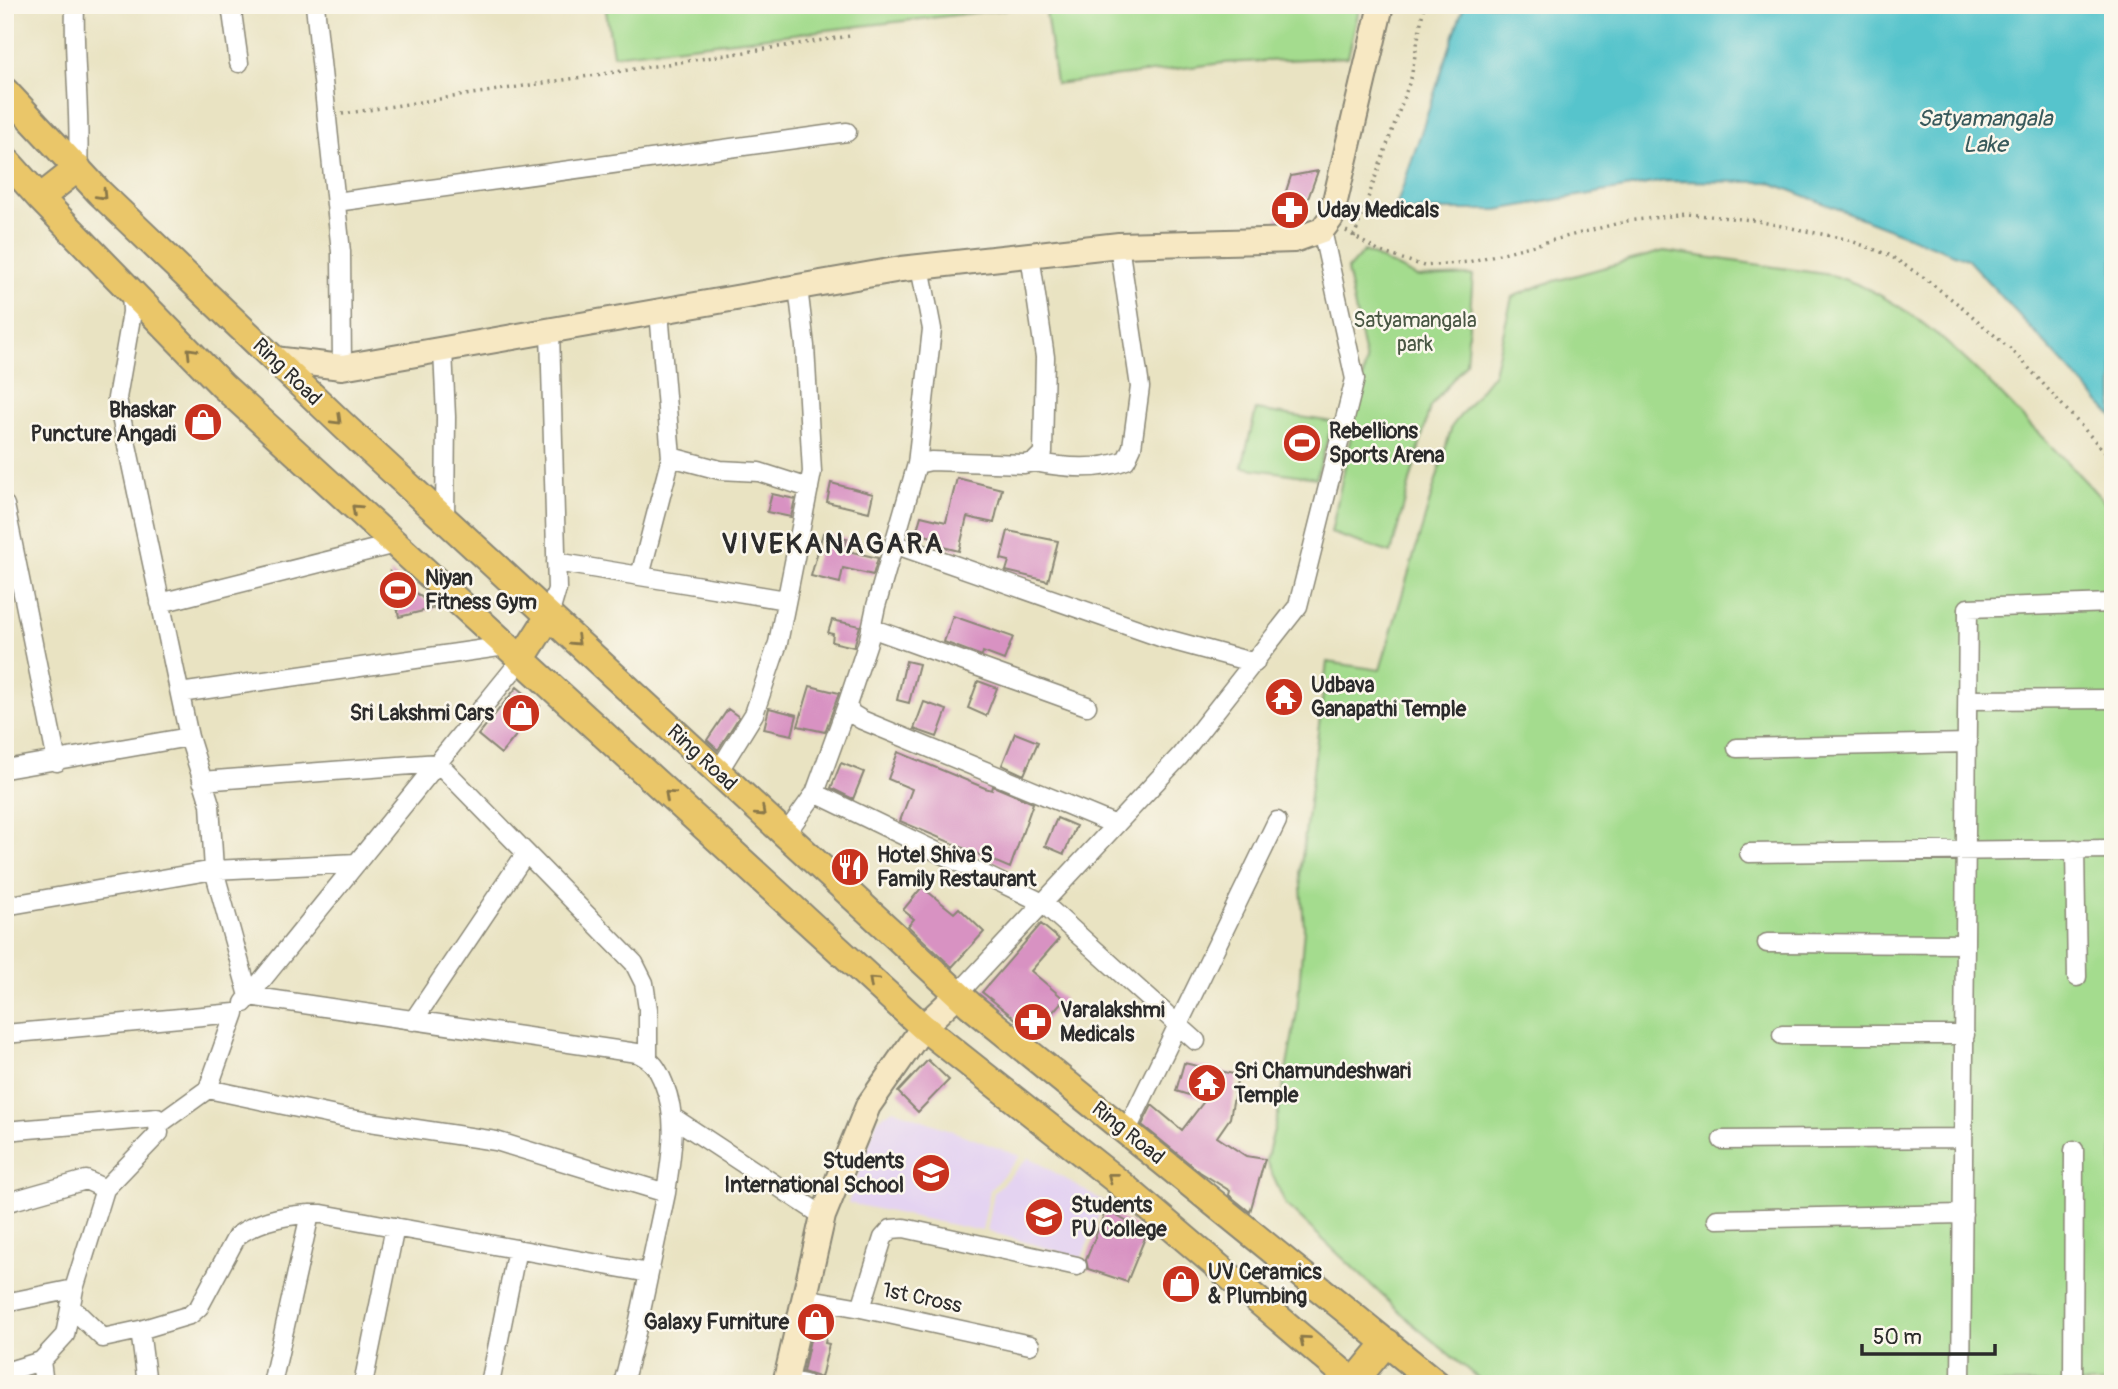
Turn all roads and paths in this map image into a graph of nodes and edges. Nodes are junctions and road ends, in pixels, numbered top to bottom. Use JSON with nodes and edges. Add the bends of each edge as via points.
{"nodes":[{"id":1,"x":75,"y":5,"type":"edge"},
{"id":2,"x":231,"y":5,"type":"edge"},
{"id":3,"x":315,"y":5,"type":"edge"},
{"id":4,"x":1381,"y":5,"type":"edge"},
{"id":5,"x":1424,"y":5,"type":"edge"},
{"id":6,"x":850,"y":36,"type":"dead end"},
{"id":7,"x":239,"y":63,"type":"dead end"},
{"id":8,"x":5,"y":91,"type":"edge"},
{"id":9,"x":326,"y":116,"type":"junction"},
{"id":10,"x":847,"y":132,"type":"dead end"},
{"id":11,"x":78,"y":168,"type":"junction"},
{"id":12,"x":10,"y":170,"type":"edge"},
{"id":13,"x":40,"y":198,"type":"junction"},
{"id":14,"x":335,"y":202,"type":"junction"},
{"id":15,"x":1327,"y":224,"type":"junction"},
{"id":16,"x":1353,"y":237,"type":"junction"},
{"id":17,"x":1119,"y":245,"type":"junction"},
{"id":18,"x":1030,"y":255,"type":"junction"},
{"id":19,"x":920,"y":267,"type":"junction"},
{"id":20,"x":798,"y":287,"type":"junction"},
{"id":21,"x":131,"y":290,"type":"junction"},
{"id":22,"x":659,"y":311,"type":"junction"},
{"id":23,"x":550,"y":331,"type":"junction"},
{"id":24,"x":443,"y":349,"type":"junction"},
{"id":25,"x":274,"y":359,"type":"junction"},
{"id":26,"x":342,"y":367,"type":"junction"},
{"id":27,"x":671,"y":457,"type":"junction"},
{"id":28,"x":2113,"y":461,"type":"edge"},
{"id":29,"x":1034,"y":462,"type":"junction"},
{"id":30,"x":917,"y":464,"type":"junction"},
{"id":31,"x":809,"y":488,"type":"junction"},
{"id":32,"x":5,"y":505,"type":"edge"},
{"id":33,"x":445,"y":519,"type":"junction"},
{"id":34,"x":395,"y":544,"type":"junction"},
{"id":35,"x":894,"y":544,"type":"junction"},
{"id":36,"x":556,"y":562,"type":"junction"},
{"id":37,"x":640,"y":576,"type":"junction"},
{"id":38,"x":786,"y":600,"type":"junction"},
{"id":39,"x":160,"y":603,"type":"junction"},
{"id":40,"x":2113,"y":603,"type":"edge"},
{"id":41,"x":549,"y":616,"type":"junction"},
{"id":42,"x":871,"y":628,"type":"junction"},
{"id":43,"x":513,"y":653,"type":"junction"},
{"id":44,"x":1255,"y":663,"type":"junction"},
{"id":45,"x":180,"y":693,"type":"junction"},
{"id":46,"x":2113,"y":699,"type":"edge"},
{"id":47,"x":1968,"y":700,"type":"junction"},
{"id":48,"x":847,"y":705,"type":"junction"},
{"id":49,"x":1087,"y":706,"type":"dead end"},
{"id":50,"x":189,"y":737,"type":"junction"},
{"id":51,"x":1968,"y":743,"type":"junction"},
{"id":52,"x":1737,"y":748,"type":"dead end"},
{"id":53,"x":57,"y":762,"type":"junction"},
{"id":54,"x":438,"y":762,"type":"junction"},
{"id":55,"x":5,"y":769,"type":"edge"},
{"id":56,"x":718,"y":772,"type":"junction"},
{"id":57,"x":202,"y":781,"type":"junction"},
{"id":58,"x":815,"y":793,"type":"junction"},
{"id":59,"x":1277,"y":821,"type":"dead end"},
{"id":60,"x":1116,"y":825,"type":"junction"},
{"id":61,"x":785,"y":835,"type":"junction"},
{"id":62,"x":1966,"y":849,"type":"junction"},
{"id":63,"x":2075,"y":849,"type":"junction"},
{"id":64,"x":2113,"y":849,"type":"edge"},
{"id":65,"x":526,"y":853,"type":"junction"},
{"id":66,"x":1749,"y":853,"type":"dead end"},
{"id":67,"x":357,"y":863,"type":"junction"},
{"id":68,"x":214,"y":870,"type":"junction"},
{"id":69,"x":1043,"y":903,"type":"junction"},
{"id":70,"x":5,"y":906,"type":"edge"},
{"id":71,"x":1767,"y":943,"type":"dead end"},
{"id":72,"x":1965,"y":944,"type":"junction"},
{"id":73,"x":2077,"y":977,"type":"dead end"},
{"id":74,"x":958,"y":994,"type":"junction"},
{"id":75,"x":249,"y":996,"type":"junction"},
{"id":76,"x":235,"y":1013,"type":"junction"},
{"id":77,"x":413,"y":1021,"type":"junction"},
{"id":78,"x":1178,"y":1024,"type":"junction"},
{"id":79,"x":923,"y":1027,"type":"junction"},
{"id":80,"x":5,"y":1034,"type":"edge"},
{"id":81,"x":1782,"y":1035,"type":"dead end"},
{"id":82,"x":1965,"y":1035,"type":"junction"},
{"id":83,"x":1196,"y":1041,"type":"dead end"},
{"id":84,"x":648,"y":1058,"type":"junction"},
{"id":85,"x":208,"y":1089,"type":"junction"},
{"id":86,"x":674,"y":1118,"type":"junction"},
{"id":87,"x":158,"y":1125,"type":"junction"},
{"id":88,"x":5,"y":1131,"type":"edge"},
{"id":89,"x":1126,"y":1132,"type":"junction"},
{"id":90,"x":1964,"y":1138,"type":"junction"},
{"id":91,"x":1722,"y":1140,"type":"dead end"},
{"id":92,"x":2074,"y":1150,"type":"dead end"},
{"id":93,"x":104,"y":1189,"type":"junction"},
{"id":94,"x":666,"y":1193,"type":"junction"},
{"id":95,"x":5,"y":1203,"type":"edge"},
{"id":96,"x":310,"y":1213,"type":"junction"},
{"id":97,"x":1963,"y":1214,"type":"junction"},
{"id":98,"x":822,"y":1216,"type":"junction"},
{"id":99,"x":1717,"y":1219,"type":"dead end"},
{"id":100,"x":395,"y":1227,"type":"junction"},
{"id":101,"x":517,"y":1249,"type":"junction"},
{"id":102,"x":1077,"y":1266,"type":"dead end"},
{"id":103,"x":649,"y":1273,"type":"junction"},
{"id":104,"x":72,"y":1297,"type":"junction"},
{"id":105,"x":804,"y":1298,"type":"junction"},
{"id":106,"x":5,"y":1303,"type":"edge"},
{"id":107,"x":861,"y":1308,"type":"junction"},
{"id":108,"x":140,"y":1330,"type":"junction"},
{"id":109,"x":1387,"y":1342,"type":"junction"},
{"id":110,"x":1030,"y":1345,"type":"dead end"},
{"id":111,"x":41,"y":1361,"type":"junction"},
{"id":112,"x":5,"y":1372,"type":"edge"},
{"id":113,"x":792,"y":1382,"type":"edge"},
{"id":114,"x":1355,"y":1383,"type":"edge"},
{"id":115,"x":44,"y":1384,"type":"edge"},
{"id":116,"x":148,"y":1384,"type":"edge"},
{"id":117,"x":272,"y":1384,"type":"edge"},
{"id":118,"x":363,"y":1384,"type":"edge"},
{"id":119,"x":490,"y":1384,"type":"edge"},
{"id":120,"x":623,"y":1384,"type":"edge"},
{"id":121,"x":1437,"y":1384,"type":"edge"},
{"id":122,"x":1961,"y":1384,"type":"edge"},
{"id":123,"x":2073,"y":1384,"type":"edge"}],
"edges":[{"from":1,"to":11,"type":"street"},
{"from":2,"to":7,"type":"street"},
{"from":3,"to":9,"type":"street"},
{"from":4,"to":15,"type":"street"},
{"from":5,"to":16,"type":"path","via":[[1411,78]]},
{"from":6,"to":9,"type":"path"},
{"from":8,"to":11,"type":"main road","name":"Ring Road"},
{"from":9,"to":14,"type":"street"},
{"from":10,"to":14,"type":"street"},
{"from":11,"to":13,"type":"main road"},
{"from":11,"to":25,"type":"main road","name":"Ring Road","one_way":true},
{"from":12,"to":13,"type":"main road","name":"Ring Road"},
{"from":13,"to":21,"type":"main road","name":"Ring Road"},
{"from":14,"to":26,"type":"street","via":[[341,251]]},
{"from":15,"to":16,"type":"path"},
{"from":15,"to":17,"type":"street","via":[[1294,240]]},
{"from":15,"to":44,"type":"street","via":[[1355,379],[1298,606]]},
{"from":16,"to":28,"type":"path","via":[[1378,251],[1424,266],[1468,262],[1627,220],[1687,214],[1752,220],[1846,239],[1889,256],[1962,307],[2017,355]]},
{"from":17,"to":18,"type":"street"},
{"from":17,"to":29,"type":"street","via":[[1140,387],[1132,447],[1126,460],[1116,464],[1078,467]]},
{"from":18,"to":19,"type":"street"},
{"from":18,"to":29,"type":"street","via":[[1045,357],[1043,453]]},
{"from":19,"to":20,"type":"street"},
{"from":19,"to":30,"type":"street","via":[[932,329]]},
{"from":20,"to":22,"type":"street"},
{"from":20,"to":31,"type":"street","via":[[812,472]]},
{"from":34,"to":21,"type":"main road","name":"Ring Road","one_way":true,"via":[[222,385]]},
{"from":21,"to":39,"type":"street","via":[[132,312],[117,398]]},
{"from":22,"to":23,"type":"street"},
{"from":22,"to":27,"type":"street"},
{"from":23,"to":24,"type":"street"},
{"from":23,"to":36,"type":"street"},
{"from":24,"to":26,"type":"street"},
{"from":24,"to":33,"type":"street"},
{"from":25,"to":26,"type":"street"},
{"from":25,"to":33,"type":"main road","name":"Ring Road","one_way":true},
{"from":27,"to":31,"type":"street","via":[[720,470],[759,472]]},
{"from":27,"to":37,"type":"street"},
{"from":29,"to":30,"type":"street"},
{"from":30,"to":35,"type":"street"},
{"from":31,"to":38,"type":"street"},
{"from":32,"to":53,"type":"street"},
{"from":33,"to":41,"type":"main road","name":"Ring Road"},
{"from":34,"to":39,"type":"street"},
{"from":34,"to":43,"type":"main road","name":"Ring Road"},
{"from":35,"to":42,"type":"street"},
{"from":35,"to":44,"type":"street","via":[[1163,638]]},
{"from":36,"to":37,"type":"street"},
{"from":36,"to":41,"type":"street","via":[[557,589]]},
{"from":37,"to":38,"type":"street"},
{"from":38,"to":56,"type":"street","via":[[778,643],[754,715]]},
{"from":39,"to":45,"type":"street"},
{"from":40,"to":47,"type":"street","via":[[1968,608]]},
{"from":41,"to":43,"type":"main road"},
{"from":41,"to":56,"type":"main road","name":"Ring Road","one_way":true},
{"from":42,"to":48,"type":"street"},
{"from":42,"to":49,"type":"street"},
{"from":43,"to":45,"type":"street"},
{"from":43,"to":54,"type":"street"},
{"from":79,"to":43,"type":"main road","name":"Ring Road","one_way":true},
{"from":44,"to":60,"type":"street","via":[[1180,757]]},
{"from":45,"to":50,"type":"street"},
{"from":46,"to":47,"type":"street"},
{"from":47,"to":51,"type":"street"},
{"from":48,"to":58,"type":"street"},
{"from":48,"to":60,"type":"street","via":[[862,720]]},
{"from":50,"to":53,"type":"street"},
{"from":50,"to":57,"type":"street"},
{"from":51,"to":52,"type":"street"},
{"from":51,"to":62,"type":"street"},
{"from":53,"to":55,"type":"street"},
{"from":54,"to":57,"type":"street"},
{"from":54,"to":65,"type":"street"},
{"from":54,"to":67,"type":"street"},
{"from":56,"to":61,"type":"main road","name":"Ring Road","one_way":true},
{"from":57,"to":68,"type":"street","via":[[210,804]]},
{"from":58,"to":61,"type":"street"},
{"from":58,"to":69,"type":"street"},
{"from":59,"to":78,"type":"street"},
{"from":60,"to":69,"type":"street"},
{"from":61,"to":74,"type":"main road","name":"Ring Road"},
{"from":62,"to":63,"type":"street"},
{"from":62,"to":66,"type":"street"},
{"from":62,"to":72,"type":"street"},
{"from":63,"to":64,"type":"street"},
{"from":63,"to":73,"type":"street"},
{"from":65,"to":77,"type":"street"},
{"from":65,"to":84,"type":"street","via":[[634,963],[644,983],[648,1009]]},
{"from":67,"to":68,"type":"street"},
{"from":67,"to":75,"type":"street"},
{"from":68,"to":70,"type":"street"},
{"from":68,"to":75,"type":"street"},
{"from":69,"to":74,"type":"street"},
{"from":69,"to":78,"type":"street"},
{"from":71,"to":72,"type":"street"},
{"from":72,"to":82,"type":"street"},
{"from":74,"to":79,"type":"street"},
{"from":74,"to":89,"type":"main road","name":"Ring Road"},
{"from":75,"to":76,"type":"street"},
{"from":75,"to":77,"type":"street"},
{"from":76,"to":80,"type":"street"},
{"from":76,"to":85,"type":"street"},
{"from":77,"to":84,"type":"street"},
{"from":78,"to":83,"type":"street"},
{"from":78,"to":89,"type":"street"},
{"from":79,"to":98,"type":"street","via":[[868,1106]]},
{"from":114,"to":79,"type":"main road","name":"Ring Road","one_way":true,"via":[[1121,1184]]},
{"from":81,"to":82,"type":"street"},
{"from":82,"to":90,"type":"street"},
{"from":84,"to":86,"type":"street","via":[[658,1068]]},
{"from":85,"to":87,"type":"street"},
{"from":85,"to":94,"type":"street","via":[[350,1119],[496,1141]]},
{"from":86,"to":94,"type":"street"},
{"from":86,"to":98,"type":"street"},
{"from":87,"to":88,"type":"street","via":[[157,1118]]},
{"from":87,"to":93,"type":"street","via":[[159,1133]]},
{"from":89,"to":109,"type":"main road","name":"Ring Road"},
{"from":90,"to":91,"type":"street"},
{"from":90,"to":97,"type":"street"},
{"from":92,"to":123,"type":"street"},
{"from":93,"to":95,"type":"street","via":[[86,1180]]},
{"from":93,"to":104,"type":"street"},
{"from":94,"to":103,"type":"street"},
{"from":96,"to":100,"type":"street"},
{"from":96,"to":108,"type":"street","via":[[247,1228],[237,1236],[199,1307],[190,1315]]},
{"from":96,"to":117,"type":"street"},
{"from":97,"to":99,"type":"street"},
{"from":97,"to":122,"type":"street"},
{"from":98,"to":105,"type":"street"},
{"from":100,"to":101,"type":"street"},
{"from":100,"to":118,"type":"street"},
{"from":101,"to":103,"type":"street"},
{"from":101,"to":119,"type":"street"},
{"from":102,"to":107,"type":"street","via":[[904,1228],[891,1229],[883,1238]]},
{"from":103,"to":120,"type":"street"},
{"from":104,"to":106,"type":"street"},
{"from":104,"to":108,"type":"street","via":[[103,1338]]},
{"from":104,"to":111,"type":"street","via":[[65,1335]]},
{"from":105,"to":107,"type":"street","name":"1st Cross"},
{"from":105,"to":113,"type":"street"},
{"from":107,"to":110,"type":"street","name":"1st Cross"},
{"from":108,"to":116,"type":"street"},
{"from":109,"to":114,"type":"main road"},
{"from":109,"to":121,"type":"main road","name":"Ring Road"},
{"from":111,"to":112,"type":"street"},
{"from":111,"to":115,"type":"street"}]}
